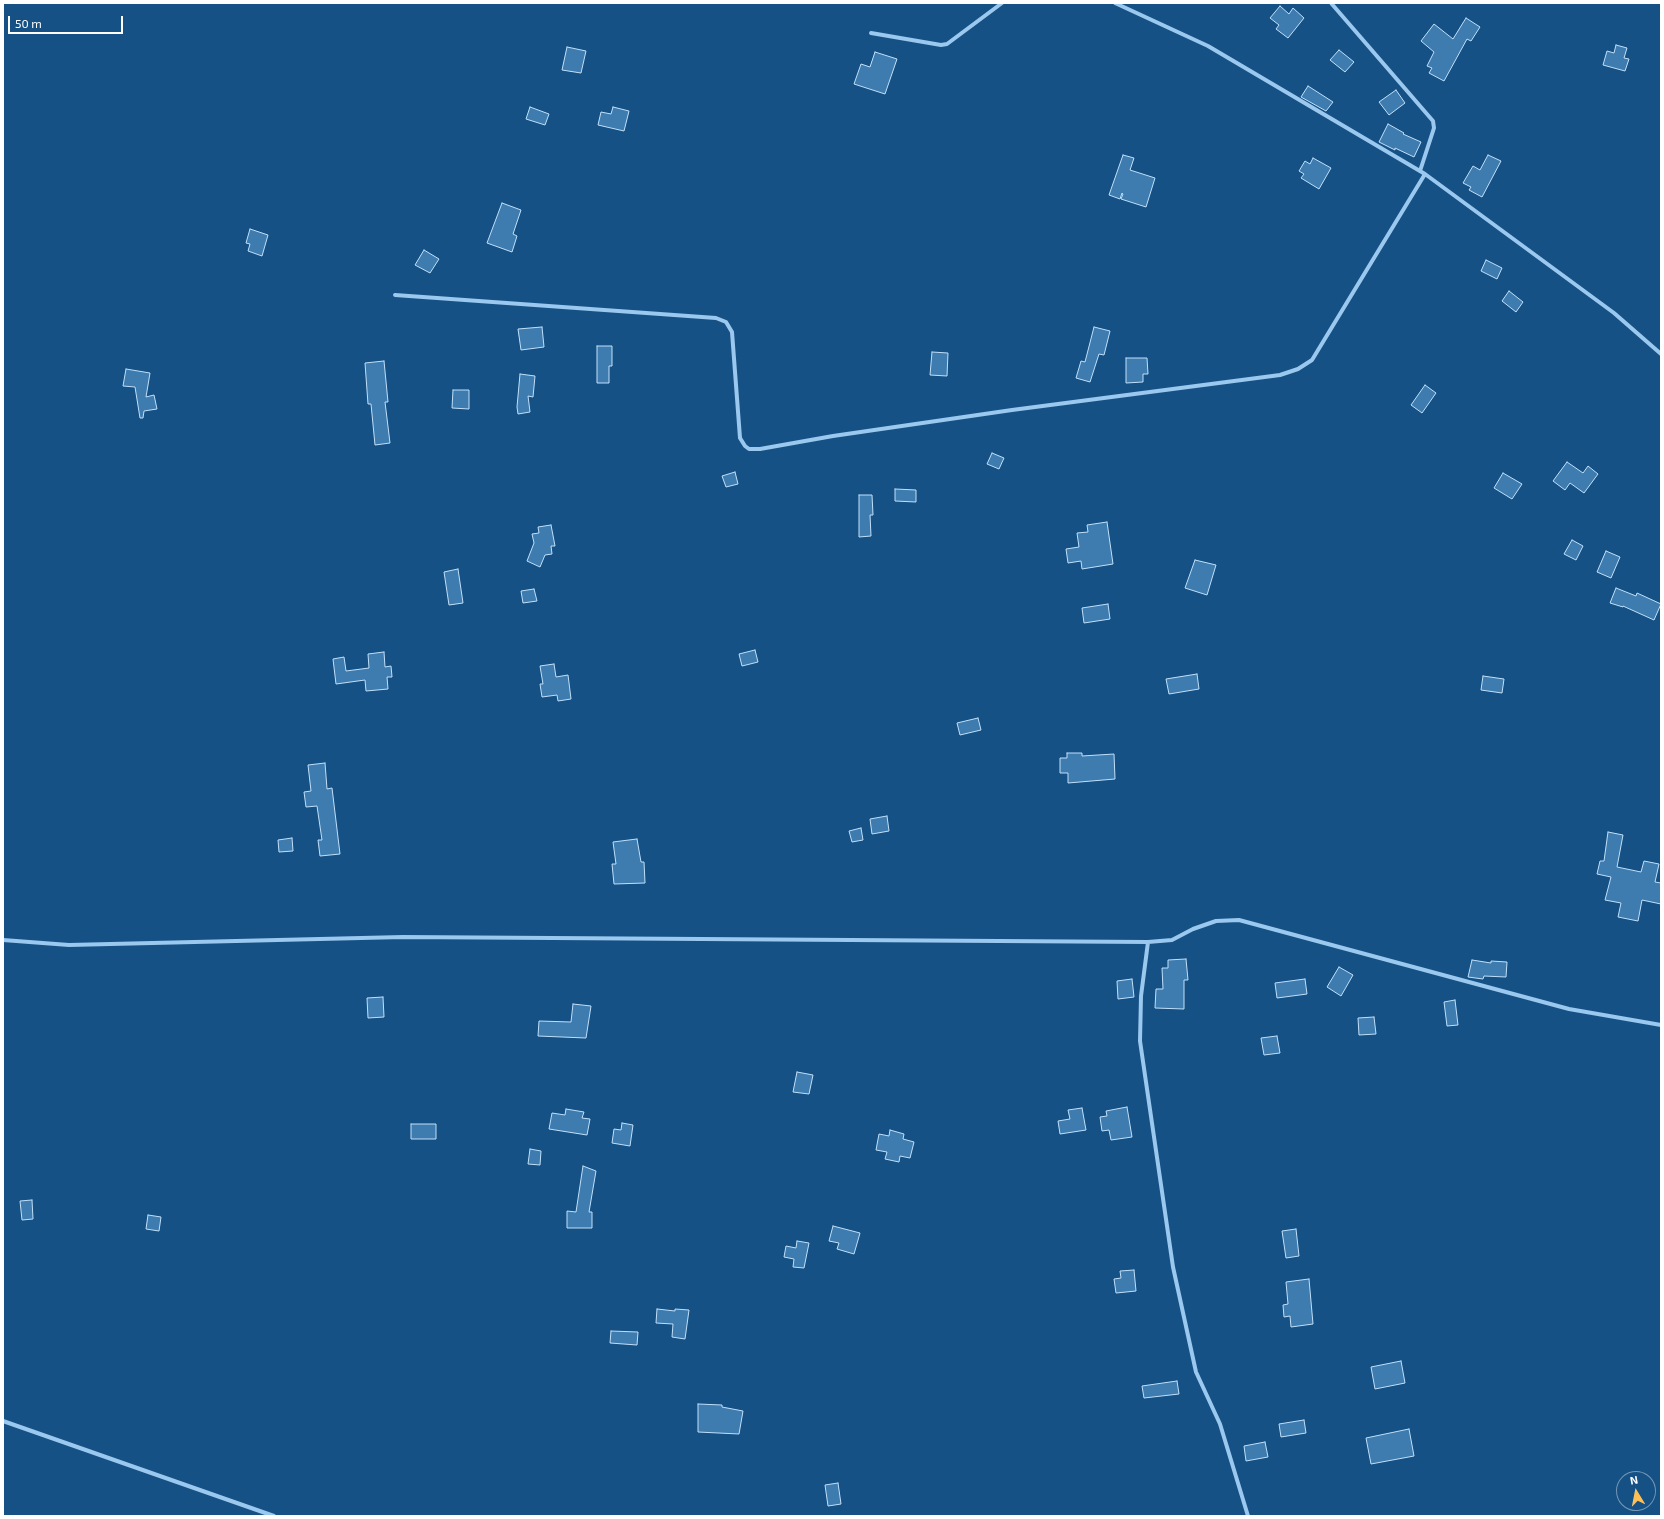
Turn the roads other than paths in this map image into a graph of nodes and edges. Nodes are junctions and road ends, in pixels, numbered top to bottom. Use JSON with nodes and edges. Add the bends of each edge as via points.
{"nodes":[{"id":1,"x":1002,"y":3,"type":"edge"},
{"id":2,"x":1114,"y":3,"type":"edge"},
{"id":3,"x":1331,"y":3,"type":"edge"},
{"id":4,"x":871,"y":33,"type":"dead end"},
{"id":5,"x":1420,"y":171,"type":"junction"},
{"id":6,"x":1425,"y":174,"type":"junction"},
{"id":7,"x":395,"y":295,"type":"dead end"},
{"id":8,"x":1661,"y":354,"type":"edge"},
{"id":9,"x":3,"y":940,"type":"edge"},
{"id":10,"x":1148,"y":942,"type":"junction"},
{"id":11,"x":1661,"y":1025,"type":"edge"},
{"id":12,"x":3,"y":1421,"type":"edge"},
{"id":13,"x":274,"y":1516,"type":"edge"},
{"id":14,"x":1248,"y":1516,"type":"edge"}],
"edges":[{"from":1,"to":4,"type":"street","via":[[948,44],[941,46]]},
{"from":2,"to":5,"type":"street","via":[[1208,46]]},
{"from":3,"to":5,"type":"street","via":[[1433,121],[1434,128]]},
{"from":5,"to":6,"type":"street"},
{"from":6,"to":7,"type":"street","via":[[1312,360],[1298,369],[1280,375],[1004,411],[760,449],[749,448],[740,438],[732,332],[726,322],[716,318]]},
{"from":6,"to":8,"type":"street","via":[[1614,313]]},
{"from":9,"to":10,"type":"street","via":[[69,945],[403,937]]},
{"from":10,"to":11,"type":"street","via":[[1172,940],[1216,921],[1238,920],[1569,1009]]},
{"from":10,"to":14,"type":"street","via":[[1141,996],[1140,1041],[1173,1267],[1196,1372],[1220,1424]]},
{"from":12,"to":13,"type":"street"}]}
